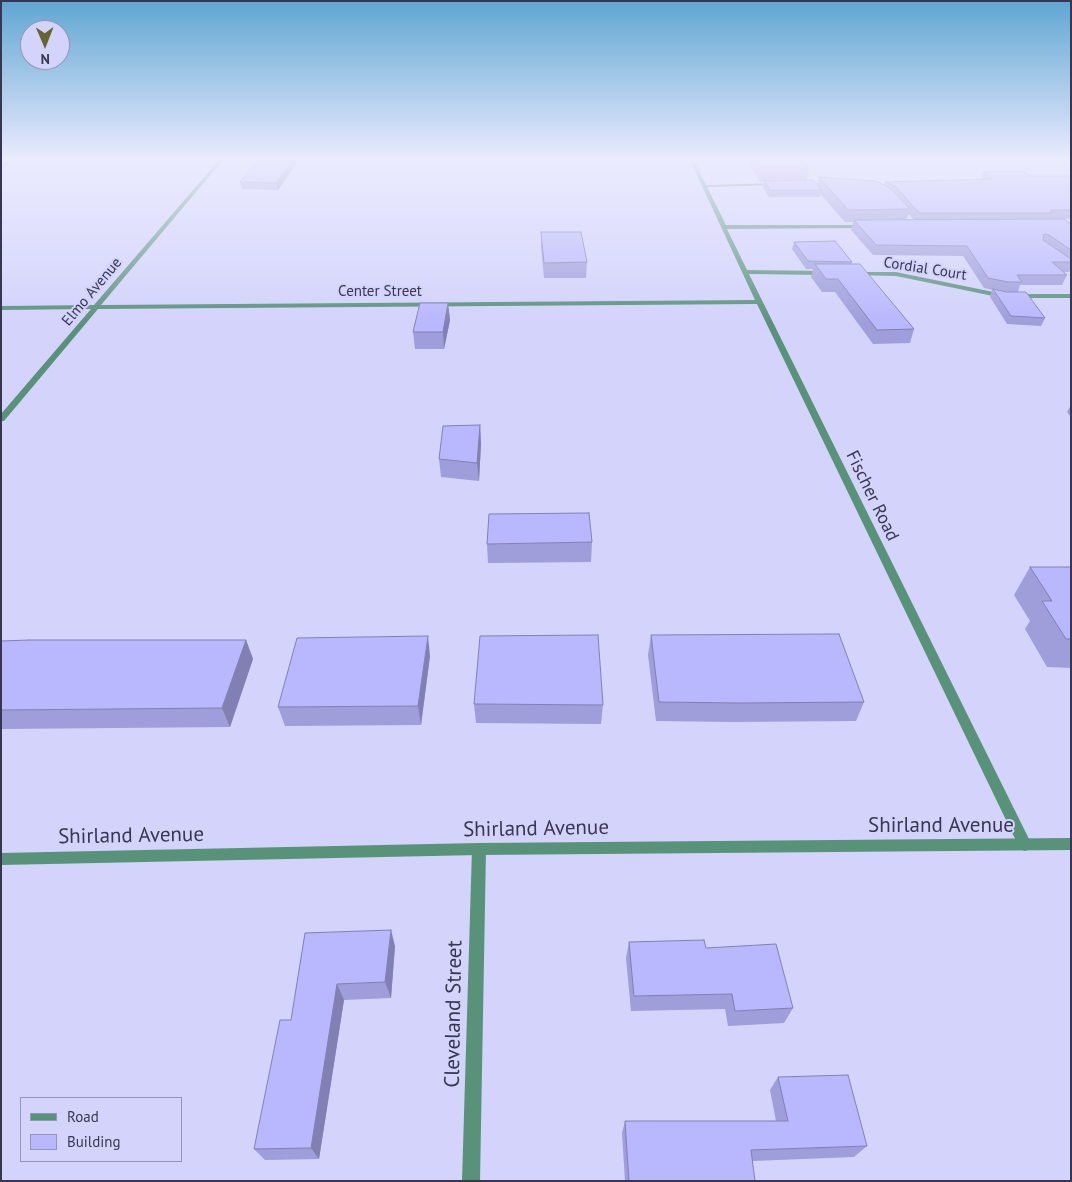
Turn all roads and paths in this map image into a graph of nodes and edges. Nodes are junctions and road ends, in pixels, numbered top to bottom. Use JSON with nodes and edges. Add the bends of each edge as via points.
{"nodes":[{"id":1,"x":174,"y":215,"type":"edge"},
{"id":2,"x":719,"y":215,"type":"edge"},
{"id":3,"x":873,"y":226,"type":"edge"},
{"id":4,"x":724,"y":227,"type":"junction"},
{"id":5,"x":746,"y":272,"type":"junction"},
{"id":6,"x":830,"y":273,"type":"edge"},
{"id":7,"x":849,"y":274,"type":"edge"},
{"id":8,"x":1071,"y":296,"type":"edge"},
{"id":9,"x":759,"y":302,"type":"junction"},
{"id":10,"x":96,"y":307,"type":"junction"},
{"id":11,"x":1,"y":308,"type":"edge"},
{"id":12,"x":1,"y":419,"type":"edge"},
{"id":13,"x":1071,"y":844,"type":"edge"},
{"id":14,"x":1025,"y":845,"type":"junction"},
{"id":15,"x":479,"y":849,"type":"junction"},
{"id":16,"x":1,"y":859,"type":"edge"},
{"id":17,"x":471,"y":1181,"type":"edge"}],
"edges":[{"from":1,"to":10,"type":"street","name":"Elmo Avenue"},
{"from":2,"to":4,"type":"street","name":"Fischer Road"},
{"from":3,"to":4,"type":"street"},
{"from":4,"to":5,"type":"street","name":"Fischer Road"},
{"from":5,"to":6,"type":"street"},
{"from":5,"to":9,"type":"street","name":"Fischer Road"},
{"from":7,"to":8,"type":"street","name":"Cordial Court","via":[[896,274],[1003,296]]},
{"from":9,"to":10,"type":"street","name":"Center Street"},
{"from":9,"to":14,"type":"street","name":"Fischer Road"},
{"from":10,"to":11,"type":"street","name":"Center Street"},
{"from":10,"to":12,"type":"street","name":"Elmo Avenue"},
{"from":13,"to":14,"type":"street","name":"Shirland Avenue"},
{"from":14,"to":15,"type":"street","name":"Shirland Avenue"},
{"from":15,"to":16,"type":"street","name":"Shirland Avenue"},
{"from":15,"to":17,"type":"street","name":"Cleveland Street"}]}
